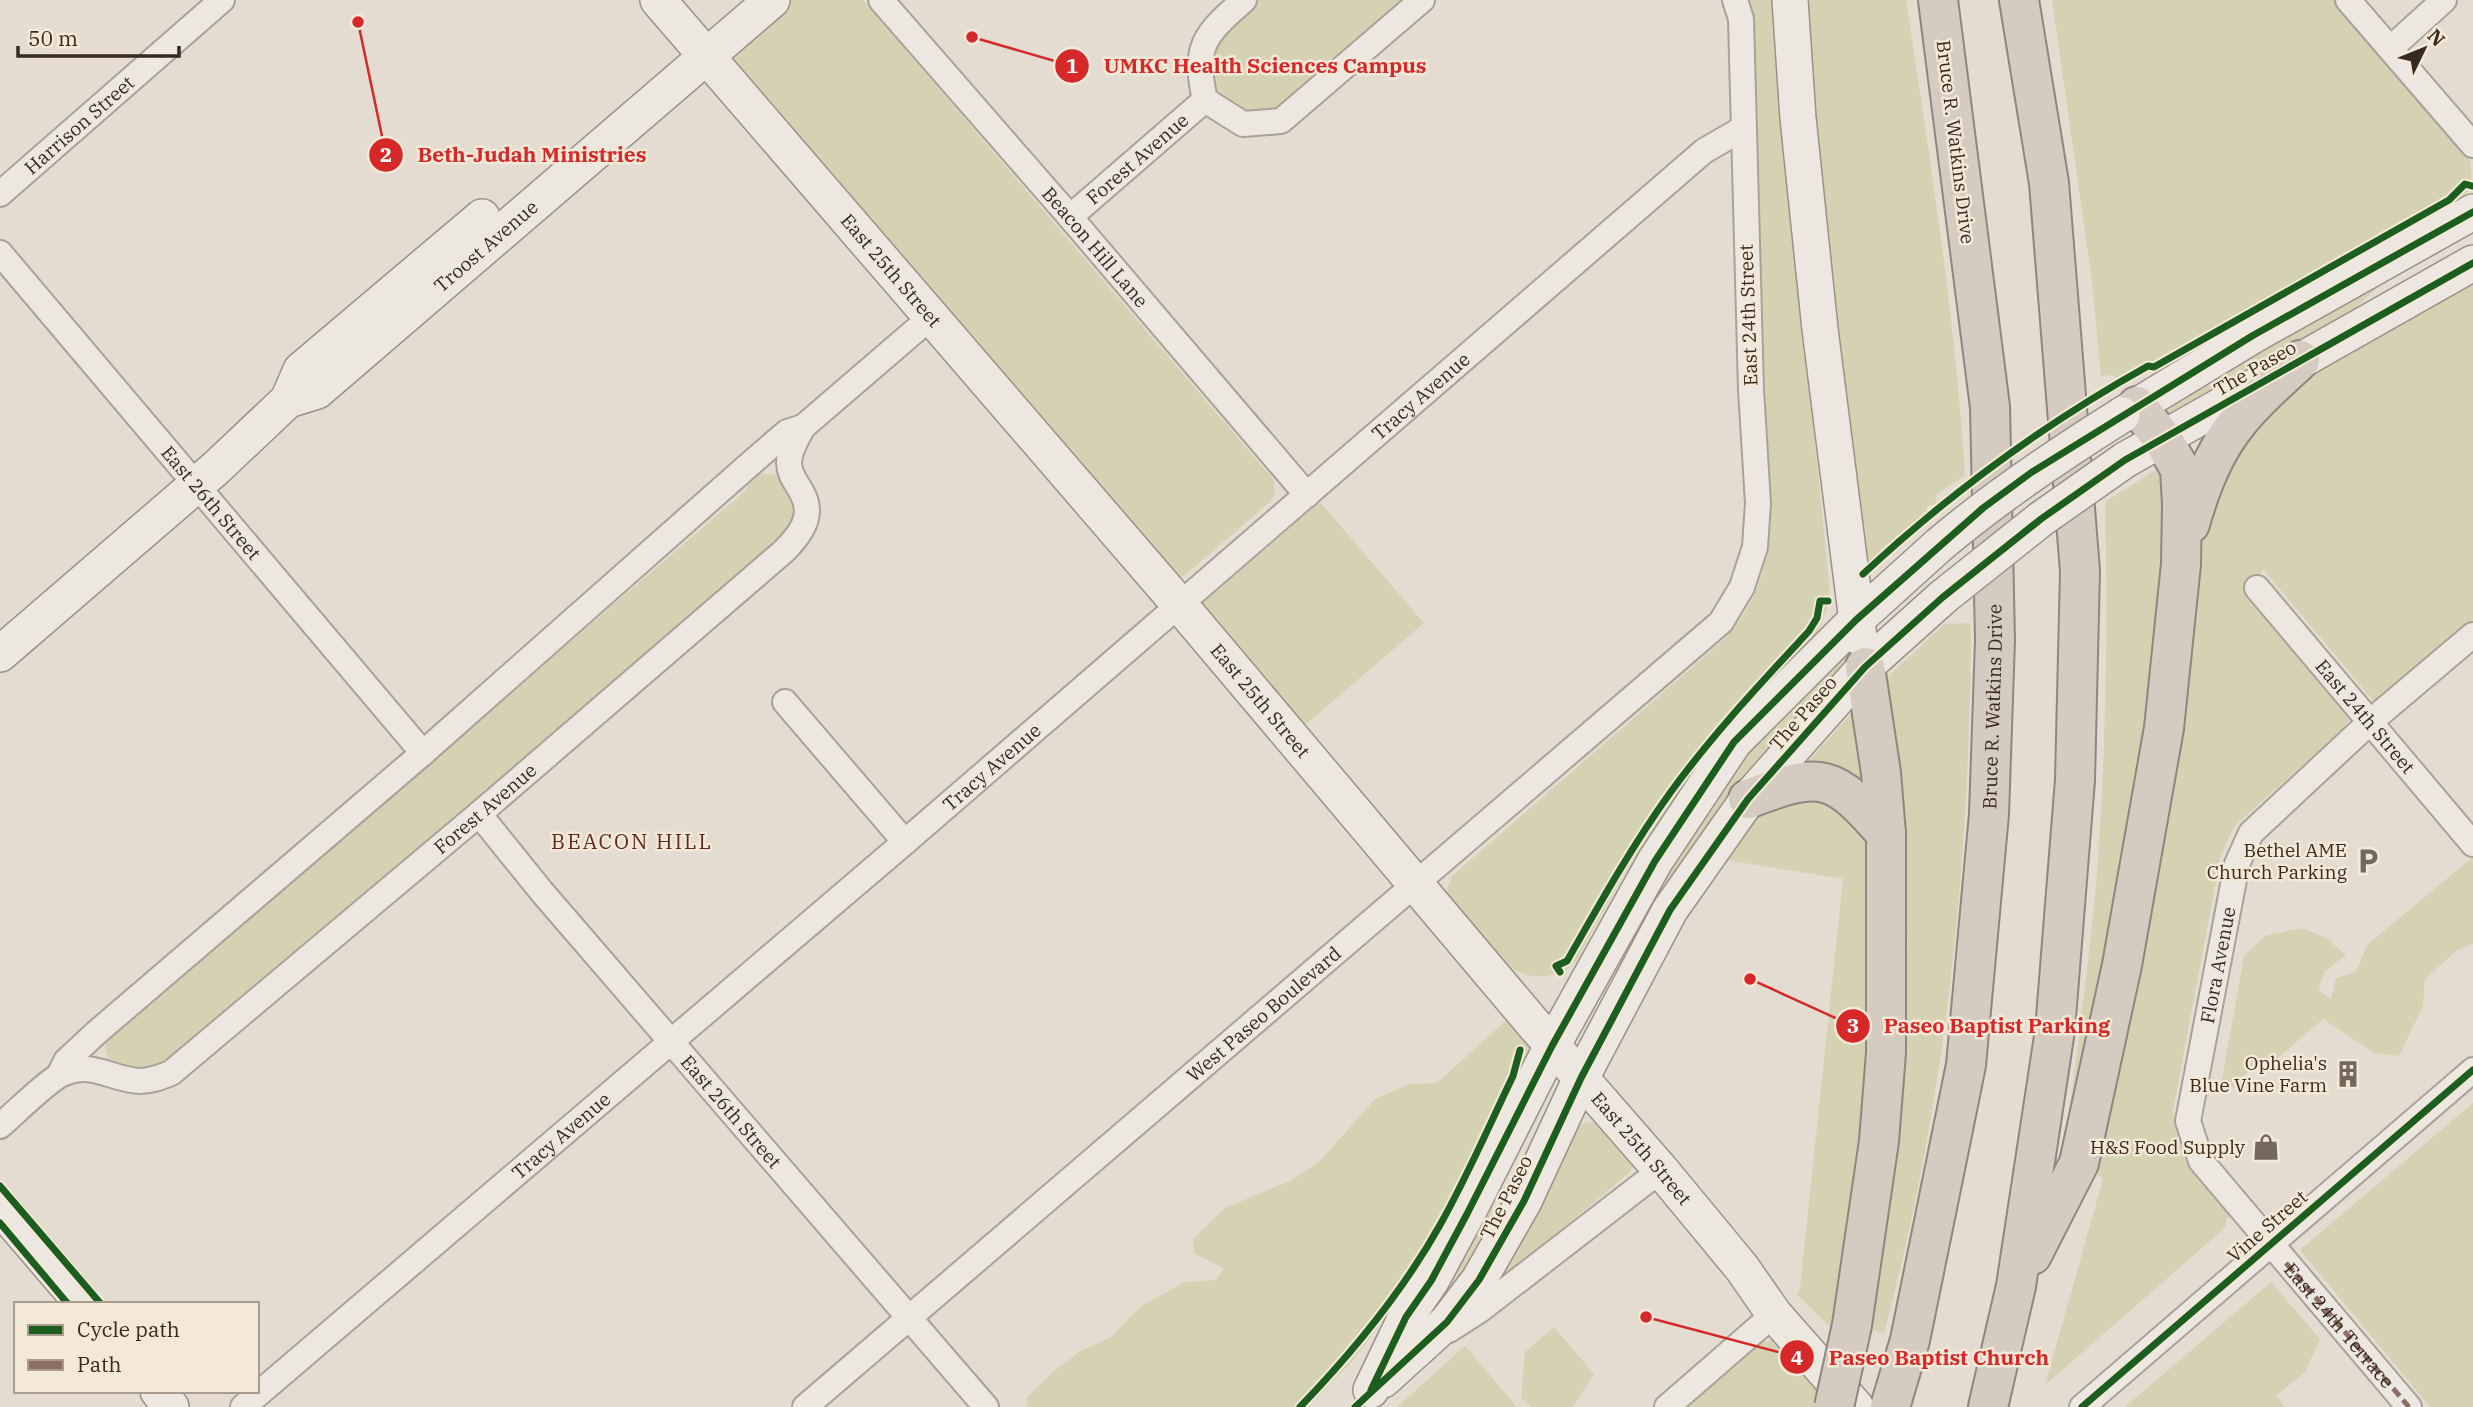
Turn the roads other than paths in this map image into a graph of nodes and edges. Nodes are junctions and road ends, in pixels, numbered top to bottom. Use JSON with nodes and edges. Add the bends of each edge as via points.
{"nodes":[{"id":1,"x":222,"y":0,"type":"edge"},
{"id":2,"x":658,"y":0,"type":"edge"},
{"id":3,"x":737,"y":0,"type":"edge"},
{"id":4,"x":772,"y":0,"type":"edge"},
{"id":5,"x":881,"y":0,"type":"edge"},
{"id":6,"x":1244,"y":0,"type":"edge"},
{"id":7,"x":1422,"y":0,"type":"edge"},
{"id":8,"x":1735,"y":0,"type":"edge"},
{"id":9,"x":1790,"y":0,"type":"edge"},
{"id":10,"x":1938,"y":0,"type":"edge"},
{"id":11,"x":2019,"y":0,"type":"edge"},
{"id":12,"x":2348,"y":0,"type":"edge"},
{"id":13,"x":2444,"y":0,"type":"edge"},
{"id":14,"x":698,"y":48,"type":"junction"},
{"id":15,"x":2390,"y":49,"type":"junction"},
{"id":16,"x":1205,"y":100,"type":"junction"},
{"id":17,"x":1742,"y":129,"type":"junction"},
{"id":18,"x":2473,"y":145,"type":"edge"},
{"id":19,"x":0,"y":194,"type":"edge"},
{"id":20,"x":2473,"y":212,"type":"edge"},
{"id":21,"x":1070,"y":217,"type":"junction"},
{"id":22,"x":0,"y":253,"type":"edge"},
{"id":23,"x":2473,"y":263,"type":"edge"},
{"id":24,"x":932,"y":317,"type":"junction"},
{"id":25,"x":2300,"y":360,"type":"junction"},
{"id":26,"x":2130,"y":411,"type":"junction"},
{"id":27,"x":803,"y":427,"type":"junction"},
{"id":28,"x":2162,"y":438,"type":"junction"},
{"id":29,"x":750,"y":464,"type":"junction"},
{"id":30,"x":794,"y":481,"type":"junction"},
{"id":31,"x":196,"y":484,"type":"junction"},
{"id":32,"x":1307,"y":495,"type":"junction"},
{"id":33,"x":2181,"y":564,"type":"junction"},
{"id":34,"x":2257,"y":588,"type":"dead end"},
{"id":35,"x":1179,"y":604,"type":"junction"},
{"id":36,"x":1856,"y":620,"type":"junction"},
{"id":37,"x":1721,"y":622,"type":"joint"},
{"id":38,"x":2473,"y":635,"type":"edge"},
{"id":39,"x":0,"y":654,"type":"edge"},
{"id":40,"x":1865,"y":667,"type":"junction"},
{"id":41,"x":785,"y":702,"type":"dead end"},
{"id":42,"x":2370,"y":722,"type":"junction"},
{"id":43,"x":423,"y":753,"type":"junction"},
{"id":44,"x":1748,"y":799,"type":"junction"},
{"id":45,"x":479,"y":814,"type":"junction"},
{"id":46,"x":1886,"y":834,"type":"junction"},
{"id":47,"x":905,"y":842,"type":"junction"},
{"id":48,"x":2473,"y":844,"type":"edge"},
{"id":49,"x":1415,"y":884,"type":"junction"},
{"id":50,"x":96,"y":1033,"type":"junction"},
{"id":51,"x":669,"y":1041,"type":"junction"},
{"id":52,"x":1552,"y":1046,"type":"junction"},
{"id":53,"x":2473,"y":1070,"type":"edge"},
{"id":54,"x":107,"y":1072,"type":"junction"},
{"id":55,"x":59,"y":1075,"type":"junction"},
{"id":56,"x":1581,"y":1078,"type":"junction"},
{"id":57,"x":0,"y":1126,"type":"edge"},
{"id":58,"x":1661,"y":1170,"type":"junction"},
{"id":59,"x":0,"y":1208,"type":"edge"},
{"id":60,"x":2278,"y":1254,"type":"junction"},
{"id":61,"x":2016,"y":1286,"type":"junction"},
{"id":62,"x":81,"y":1302,"type":"edge"},
{"id":63,"x":1774,"y":1314,"type":"junction"},
{"id":64,"x":909,"y":1317,"type":"junction"},
{"id":65,"x":1419,"y":1349,"type":"junction"},
{"id":66,"x":1992,"y":1390,"type":"edge"},
{"id":67,"x":160,"y":1393,"type":"edge"},
{"id":68,"x":1363,"y":1399,"type":"edge"},
{"id":69,"x":171,"y":1407,"type":"edge"},
{"id":70,"x":243,"y":1407,"type":"edge"},
{"id":71,"x":805,"y":1407,"type":"edge"},
{"id":72,"x":986,"y":1407,"type":"edge"},
{"id":73,"x":1667,"y":1407,"type":"edge"},
{"id":74,"x":1834,"y":1407,"type":"edge"},
{"id":75,"x":1856,"y":1407,"type":"edge"},
{"id":76,"x":1890,"y":1407,"type":"edge"},
{"id":77,"x":2082,"y":1407,"type":"edge"},
{"id":78,"x":2409,"y":1407,"type":"edge"}],
"edges":[{"from":1,"to":19,"type":"street","name":"Harrison Street"},
{"from":2,"to":14,"type":"main road","name":"East 25th Street"},
{"from":3,"to":14,"type":"main road","name":"Troost Avenue"},
{"from":4,"to":14,"type":"main road","name":"Troost Avenue"},
{"from":5,"to":21,"type":"street","name":"Beacon Hill Lane"},
{"from":6,"to":16,"type":"street","name":"Forest Avenue","via":[[1204,40],[1198,70]]},
{"from":7,"to":16,"type":"street","name":"Forest Avenue","via":[[1281,121],[1243,124]]},
{"from":8,"to":17,"type":"street","name":"East 24th Street","via":[[1741,19]]},
{"from":9,"to":36,"type":"main road","via":[[1819,329]]},
{"from":10,"to":76,"type":"highway","name":"Bruce R. Watkins Drive","via":[[1990,407],[1995,640],[1989,814],[1966,1065],[1910,1340]]},
{"from":11,"to":61,"type":"highway","via":[[2049,183],[2080,572],[2075,780],[2055,1030]]},
{"from":12,"to":15,"type":"street"},
{"from":13,"to":15,"type":"street"},
{"from":14,"to":24,"type":"main road","name":"East 25th Street"},
{"from":14,"to":31,"type":"main road","name":"Troost Avenue","via":[[301,370],[288,400]]},
{"from":15,"to":18,"type":"street"},
{"from":16,"to":21,"type":"street","name":"Forest Avenue"},
{"from":17,"to":32,"type":"street","name":"Tracy Avenue","via":[[1704,151]]},
{"from":17,"to":37,"type":"street","name":"East 24th Street","via":[[1758,503],[1755,547],[1742,587]]},
{"from":20,"to":26,"type":"main road","name":"The Paseo","via":[[2252,336]]},
{"from":21,"to":32,"type":"street","name":"Beacon Hill Lane"},
{"from":22,"to":31,"type":"street","name":"East 26th Street"},
{"from":23,"to":25,"type":"main road","name":"The Paseo"},
{"from":24,"to":27,"type":"street","name":"Forest Avenue"},
{"from":24,"to":35,"type":"main road","name":"East 25th Street"},
{"from":25,"to":28,"type":"main road","name":"The Paseo"},
{"from":25,"to":33,"type":"highway","via":[[2238,422],[2221,446],[2195,504]]},
{"from":26,"to":28,"type":"highway"},
{"from":26,"to":36,"type":"main road","name":"The Paseo","bridge":true,"via":[[1983,508]]},
{"from":27,"to":29,"type":"street","name":"Forest Avenue","via":[[787,432]]},
{"from":27,"to":30,"type":"street","name":"Forest Avenue","via":[[791,450]]},
{"from":28,"to":33,"type":"highway","via":[[2180,469]]},
{"from":28,"to":40,"type":"main road","name":"The Paseo","bridge":true,"via":[[2041,519],[1942,597]]},
{"from":29,"to":30,"type":"street","via":[[777,467]]},
{"from":29,"to":43,"type":"street","name":"Forest Avenue"},
{"from":30,"to":45,"type":"street","name":"Forest Avenue","via":[[807,505],[805,525],[796,539]]},
{"from":31,"to":39,"type":"main road","name":"Troost Avenue"},
{"from":31,"to":43,"type":"street","name":"East 26th Street"},
{"from":32,"to":35,"type":"street","name":"Tracy Avenue"},
{"from":33,"to":61,"type":"highway","via":[[2164,728],[2122,965],[2079,1163]]},
{"from":34,"to":42,"type":"street","name":"East 24th Street"},
{"from":35,"to":47,"type":"street","name":"Tracy Avenue"},
{"from":35,"to":49,"type":"main road","name":"East 25th Street"},
{"from":36,"to":40,"type":"main road"},
{"from":36,"to":52,"type":"main road","name":"The Paseo","via":[[1734,742],[1655,861]]},
{"from":37,"to":49,"type":"street","name":"West Paseo Boulevard"},
{"from":38,"to":42,"type":"street","name":"Flora Avenue"},
{"from":40,"to":44,"type":"main road","name":"The Paseo"},
{"from":40,"to":46,"type":"highway"},
{"from":41,"to":47,"type":"street"},
{"from":42,"to":48,"type":"street","name":"East 24th Street"},
{"from":42,"to":60,"type":"street","name":"Flora Avenue","via":[[2251,833],[2237,864],[2190,1107],[2188,1121],[2201,1161]]},
{"from":43,"to":50,"type":"street","name":"Forest Avenue"},
{"from":44,"to":46,"type":"highway","via":[[1787,784],[1816,780],[1859,803]]},
{"from":44,"to":56,"type":"main road","name":"The Paseo","via":[[1670,910]]},
{"from":45,"to":51,"type":"street","name":"East 26th Street"},
{"from":45,"to":54,"type":"street","name":"Forest Avenue","via":[[171,1073],[140,1081]]},
{"from":46,"to":74,"type":"highway","bridge":true,"via":[[1886,1054],[1879,1141],[1852,1325]]},
{"from":47,"to":51,"type":"street","name":"Tracy Avenue"},
{"from":49,"to":52,"type":"main road","name":"East 25th Street"},
{"from":49,"to":64,"type":"street","name":"West Paseo Boulevard"},
{"from":50,"to":54,"type":"street","via":[[93,1046]]},
{"from":50,"to":55,"type":"street","name":"Forest Avenue","via":[[66,1060]]},
{"from":51,"to":64,"type":"street","name":"East 26th Street"},
{"from":51,"to":70,"type":"street","name":"Tracy Avenue"},
{"from":52,"to":56,"type":"main road","name":"East 25th Street"},
{"from":52,"to":68,"type":"main road","name":"The Paseo","via":[[1467,1214]]},
{"from":53,"to":60,"type":"street","name":"Vine Street"},
{"from":54,"to":55,"type":"street","name":"Forest Avenue","via":[[89,1069]]},
{"from":55,"to":57,"type":"street","name":"Forest Avenue"},
{"from":56,"to":58,"type":"main road","name":"East 25th Street"},
{"from":56,"to":65,"type":"main road","name":"The Paseo","via":[[1524,1201],[1479,1280]]},
{"from":58,"to":63,"type":"main road","name":"East 25th Street"},
{"from":58,"to":65,"type":"street","via":[[1480,1310]]},
{"from":59,"to":62,"type":"main road"},
{"from":60,"to":77,"type":"street","name":"Vine Street"},
{"from":60,"to":78,"type":"street","name":"East 24th Terrace"},
{"from":61,"to":66,"type":"highway"},
{"from":63,"to":73,"type":"street"},
{"from":63,"to":75,"type":"main road","name":"East 25th Street"},
{"from":64,"to":71,"type":"street","name":"West Paseo Boulevard"},
{"from":64,"to":72,"type":"street","name":"East 26th Street"},
{"from":65,"to":68,"type":"main road","name":"The Paseo"},
{"from":67,"to":69,"type":"main road"}]}
